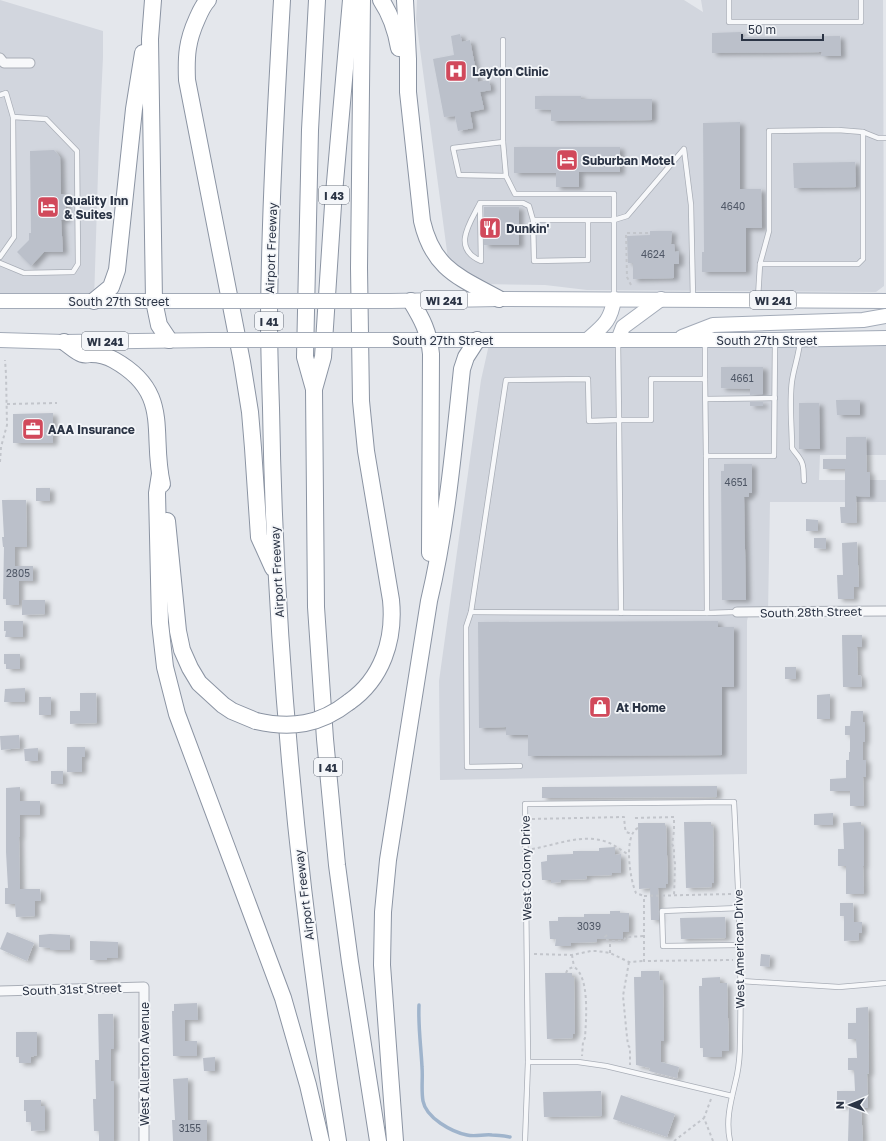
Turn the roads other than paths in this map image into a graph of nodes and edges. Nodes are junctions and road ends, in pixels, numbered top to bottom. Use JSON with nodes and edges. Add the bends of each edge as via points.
{"nodes":[{"id":1,"x":152,"y":0,"type":"edge"},
{"id":2,"x":208,"y":0,"type":"edge"},
{"id":3,"x":282,"y":0,"type":"edge"},
{"id":4,"x":317,"y":0,"type":"edge"},
{"id":5,"x":351,"y":0,"type":"edge"},
{"id":6,"x":362,"y":0,"type":"edge"},
{"id":7,"x":381,"y":0,"type":"edge"},
{"id":8,"x":405,"y":0,"type":"edge"},
{"id":9,"x":729,"y":0,"type":"edge"},
{"id":10,"x":861,"y":0,"type":"edge"},
{"id":11,"x":503,"y":40,"type":"dead end"},
{"id":12,"x":0,"y":58,"type":"edge"},
{"id":13,"x":30,"y":63,"type":"dead end"},
{"id":14,"x":408,"y":92,"type":"junction"},
{"id":15,"x":0,"y":95,"type":"edge"},
{"id":16,"x":13,"y":117,"type":"junction"},
{"id":17,"x":863,"y":132,"type":"junction"},
{"id":18,"x":886,"y":138,"type":"edge"},
{"id":19,"x":503,"y":142,"type":"junction"},
{"id":20,"x":506,"y":176,"type":"junction"},
{"id":21,"x":480,"y":203,"type":"junction"},
{"id":22,"x":533,"y":220,"type":"junction"},
{"id":23,"x":588,"y":220,"type":"junction"},
{"id":24,"x":614,"y":220,"type":"junction"},
{"id":25,"x":0,"y":257,"type":"edge"},
{"id":26,"x":0,"y":263,"type":"edge"},
{"id":27,"x":760,"y":264,"type":"junction"},
{"id":28,"x":498,"y":299,"type":"junction"},
{"id":29,"x":614,"y":299,"type":"junction"},
{"id":30,"x":661,"y":299,"type":"junction"},
{"id":31,"x":693,"y":299,"type":"junction"},
{"id":32,"x":758,"y":300,"type":"junction"},
{"id":33,"x":0,"y":301,"type":"edge"},
{"id":34,"x":94,"y":301,"type":"junction"},
{"id":35,"x":411,"y":301,"type":"junction"},
{"id":36,"x":886,"y":301,"type":"edge"},
{"id":37,"x":154,"y":302,"type":"junction"},
{"id":38,"x":886,"y":316,"type":"edge"},
{"id":39,"x":886,"y":338,"type":"edge"},
{"id":40,"x":429,"y":339,"type":"junction"},
{"id":41,"x":0,"y":340,"type":"edge"},
{"id":42,"x":169,"y":340,"type":"junction"},
{"id":43,"x":477,"y":340,"type":"junction"},
{"id":44,"x":587,"y":340,"type":"junction"},
{"id":45,"x":618,"y":340,"type":"junction"},
{"id":46,"x":674,"y":340,"type":"junction"},
{"id":47,"x":705,"y":340,"type":"junction"},
{"id":48,"x":775,"y":340,"type":"junction"},
{"id":49,"x":800,"y":340,"type":"junction"},
{"id":50,"x":64,"y":342,"type":"junction"},
{"id":51,"x":705,"y":379,"type":"junction"},
{"id":52,"x":314,"y":389,"type":"junction"},
{"id":53,"x":774,"y":398,"type":"junction"},
{"id":54,"x":706,"y":399,"type":"junction"},
{"id":55,"x":618,"y":420,"type":"junction"},
{"id":56,"x":706,"y":456,"type":"junction"},
{"id":57,"x":160,"y":474,"type":"junction"},
{"id":58,"x":804,"y":481,"type":"dead end"},
{"id":59,"x":276,"y":574,"type":"junction"},
{"id":60,"x":429,"y":600,"type":"junction"},
{"id":61,"x":886,"y":611,"type":"edge"},
{"id":62,"x":471,"y":612,"type":"junction"},
{"id":63,"x":737,"y":612,"type":"joint"},
{"id":64,"x":621,"y":613,"type":"junction"},
{"id":65,"x":707,"y":614,"type":"junction"},
{"id":66,"x":520,"y":766,"type":"dead end"},
{"id":67,"x":734,"y":802,"type":"joint"},
{"id":68,"x":740,"y":908,"type":"junction"},
{"id":69,"x":740,"y":945,"type":"junction"},
{"id":70,"x":741,"y":981,"type":"junction"},
{"id":71,"x":886,"y":983,"type":"edge"},
{"id":72,"x":144,"y":987,"type":"joint"},
{"id":73,"x":0,"y":991,"type":"edge"},
{"id":74,"x":528,"y":1062,"type":"junction"},
{"id":75,"x":732,"y":1096,"type":"junction"},
{"id":76,"x":144,"y":1141,"type":"edge"},
{"id":77,"x":321,"y":1141,"type":"edge"},
{"id":78,"x":338,"y":1141,"type":"edge"},
{"id":79,"x":378,"y":1141,"type":"edge"},
{"id":80,"x":395,"y":1141,"type":"edge"},
{"id":81,"x":525,"y":1141,"type":"edge"},
{"id":82,"x":730,"y":1141,"type":"edge"}],
"edges":[{"from":1,"to":34,"type":"highway","via":[[134,109],[117,270],[111,287]]},
{"from":1,"to":37,"type":"highway","via":[[150,38]]},
{"from":2,"to":59,"type":"highway","via":[[199,14],[188,46],[188,80],[250,412],[259,537]]},
{"from":3,"to":59,"type":"highway","name":"Airport Freeway","number":"I 41","via":[[269,316]]},
{"from":4,"to":52,"type":"highway","number":"I 41","via":[[310,130],[305,358]]},
{"from":5,"to":52,"type":"highway","number":"I 43","via":[[323,357]]},
{"from":6,"to":57,"type":"highway","bridge":true,"via":[[359,268],[361,401],[366,451],[393,621],[383,662],[357,697],[335,712],[304,724],[276,725],[256,721],[232,711],[199,684],[182,650],[178,631]]},
{"from":7,"to":14,"type":"highway","via":[[396,30]]},
{"from":8,"to":14,"type":"highway"},
{"from":9,"to":10,"type":"lane","via":[[729,22],[861,22]]},
{"from":11,"to":19,"type":"lane"},
{"from":12,"to":13,"type":"street","via":[[4,63]]},
{"from":14,"to":28,"type":"highway","via":[[422,221],[431,248],[450,271]]},
{"from":15,"to":16,"type":"lane","via":[[6,93]]},
{"from":16,"to":25,"type":"lane","via":[[14,237]]},
{"from":16,"to":26,"type":"lane","via":[[46,119],[77,151],[78,264],[73,272],[24,273]]},
{"from":17,"to":18,"type":"lane","via":[[878,138]]},
{"from":17,"to":27,"type":"lane","via":[[769,130],[769,231]]},
{"from":17,"to":27,"type":"lane","via":[[863,259],[858,264]]},
{"from":19,"to":20,"type":"lane"},
{"from":19,"to":20,"type":"lane","via":[[453,148],[459,175]]},
{"from":20,"to":24,"type":"lane","via":[[515,194],[614,194]]},
{"from":21,"to":21,"type":"lane","via":[[465,233],[464,242],[475,259],[481,262]]},
{"from":21,"to":22,"type":"lane","via":[[524,203],[529,206]]},
{"from":22,"to":23,"type":"lane"},
{"from":22,"to":23,"type":"lane","via":[[534,261],[588,260]]},
{"from":23,"to":24,"type":"lane"},
{"from":24,"to":29,"type":"lane"},
{"from":24,"to":31,"type":"lane","via":[[627,216],[684,148],[691,205]]},
{"from":27,"to":32,"type":"lane"},
{"from":28,"to":29,"type":"main road","name":"South 27th Street","number":"WI 241"},
{"from":28,"to":35,"type":"main road","name":"South 27th Street","number":"WI 241"},
{"from":29,"to":30,"type":"main road","name":"South 27th Street","number":"WI 241"},
{"from":29,"to":44,"type":"main road","via":[[613,309],[605,324]]},
{"from":30,"to":31,"type":"main road","name":"South 27th Street","number":"WI 241"},
{"from":30,"to":45,"type":"main road","via":[[623,327]]},
{"from":31,"to":32,"type":"main road","name":"South 27th Street","number":"WI 241"},
{"from":32,"to":36,"type":"main road","name":"South 27th Street","number":"WI 241"},
{"from":33,"to":34,"type":"main road","name":"South 27th Street","number":"WI 241"},
{"from":34,"to":37,"type":"main road","name":"South 27th Street","number":"WI 241"},
{"from":35,"to":37,"type":"main road","name":"South 27th Street","number":"WI 241","bridge":true},
{"from":35,"to":40,"type":"highway","via":[[421,317]]},
{"from":37,"to":42,"type":"highway","via":[[159,325]]},
{"from":38,"to":46,"type":"main road","via":[[863,320],[713,325]]},
{"from":39,"to":49,"type":"main road","name":"South 27th Street","number":"WI 241"},
{"from":40,"to":42,"type":"main road","name":"South 27th Street","number":"WI 241","bridge":true},
{"from":40,"to":43,"type":"main road","name":"South 27th Street","number":"WI 241"},
{"from":40,"to":60,"type":"highway"},
{"from":41,"to":50,"type":"main road","name":"South 27th Street","number":"WI 241"},
{"from":42,"to":50,"type":"main road","name":"South 27th Street","number":"WI 241"},
{"from":43,"to":44,"type":"main road","name":"South 27th Street","number":"WI 241"},
{"from":43,"to":60,"type":"highway","via":[[462,369],[453,458]]},
{"from":44,"to":45,"type":"main road","name":"South 27th Street","number":"WI 241"},
{"from":45,"to":46,"type":"main road","name":"South 27th Street","number":"WI 241"},
{"from":45,"to":55,"type":"lane"},
{"from":46,"to":47,"type":"main road","name":"South 27th Street","number":"WI 241"},
{"from":47,"to":48,"type":"main road","name":"South 27th Street","number":"WI 241"},
{"from":47,"to":51,"type":"lane"},
{"from":48,"to":49,"type":"main road","name":"South 27th Street","number":"WI 241"},
{"from":48,"to":53,"type":"lane"},
{"from":49,"to":58,"type":"lane","via":[[792,381],[792,448],[803,465]]},
{"from":50,"to":57,"type":"highway","via":[[82,354],[101,355],[112,359],[126,367],[145,386],[155,408]]},
{"from":51,"to":54,"type":"lane"},
{"from":51,"to":55,"type":"lane","via":[[651,379],[651,420]]},
{"from":52,"to":79,"type":"highway","number":"I 41","via":[[316,607],[325,739],[337,865]]},
{"from":53,"to":54,"type":"lane"},
{"from":53,"to":56,"type":"lane","via":[[774,456]]},
{"from":54,"to":56,"type":"lane"},
{"from":55,"to":62,"type":"lane","via":[[589,421],[588,379],[506,380]]},
{"from":55,"to":64,"type":"lane"},
{"from":56,"to":65,"type":"lane"},
{"from":57,"to":77,"type":"highway","via":[[157,493],[159,601],[166,674],[177,714],[283,998]]},
{"from":59,"to":78,"type":"highway","name":"Airport Freeway","number":"I 41","via":[[290,772],[308,928]]},
{"from":60,"to":80,"type":"highway","via":[[382,912],[382,965]]},
{"from":61,"to":63,"type":"street","name":"South 28th Street"},
{"from":62,"to":64,"type":"lane"},
{"from":62,"to":66,"type":"lane","via":[[466,627],[467,767]]},
{"from":63,"to":65,"type":"lane"},
{"from":64,"to":65,"type":"lane"},
{"from":67,"to":68,"type":"lane","name":"West American Drive"},
{"from":67,"to":74,"type":"lane","name":"West Colony Drive","via":[[525,804]]},
{"from":68,"to":69,"type":"lane","name":"West American Drive"},
{"from":68,"to":69,"type":"lane","via":[[662,911],[663,946]]},
{"from":69,"to":70,"type":"lane","name":"West American Drive"},
{"from":70,"to":71,"type":"lane","via":[[839,986]]},
{"from":70,"to":75,"type":"lane","name":"West American Drive","via":[[740,1044]]},
{"from":72,"to":73,"type":"street","name":"South 31st Street"},
{"from":72,"to":76,"type":"street","name":"West Allerton Avenue"},
{"from":74,"to":75,"type":"lane","via":[[606,1066]]},
{"from":74,"to":81,"type":"lane","name":"West Colony Drive"},
{"from":75,"to":82,"type":"lane","name":"West American Drive","via":[[728,1110]]}]}
